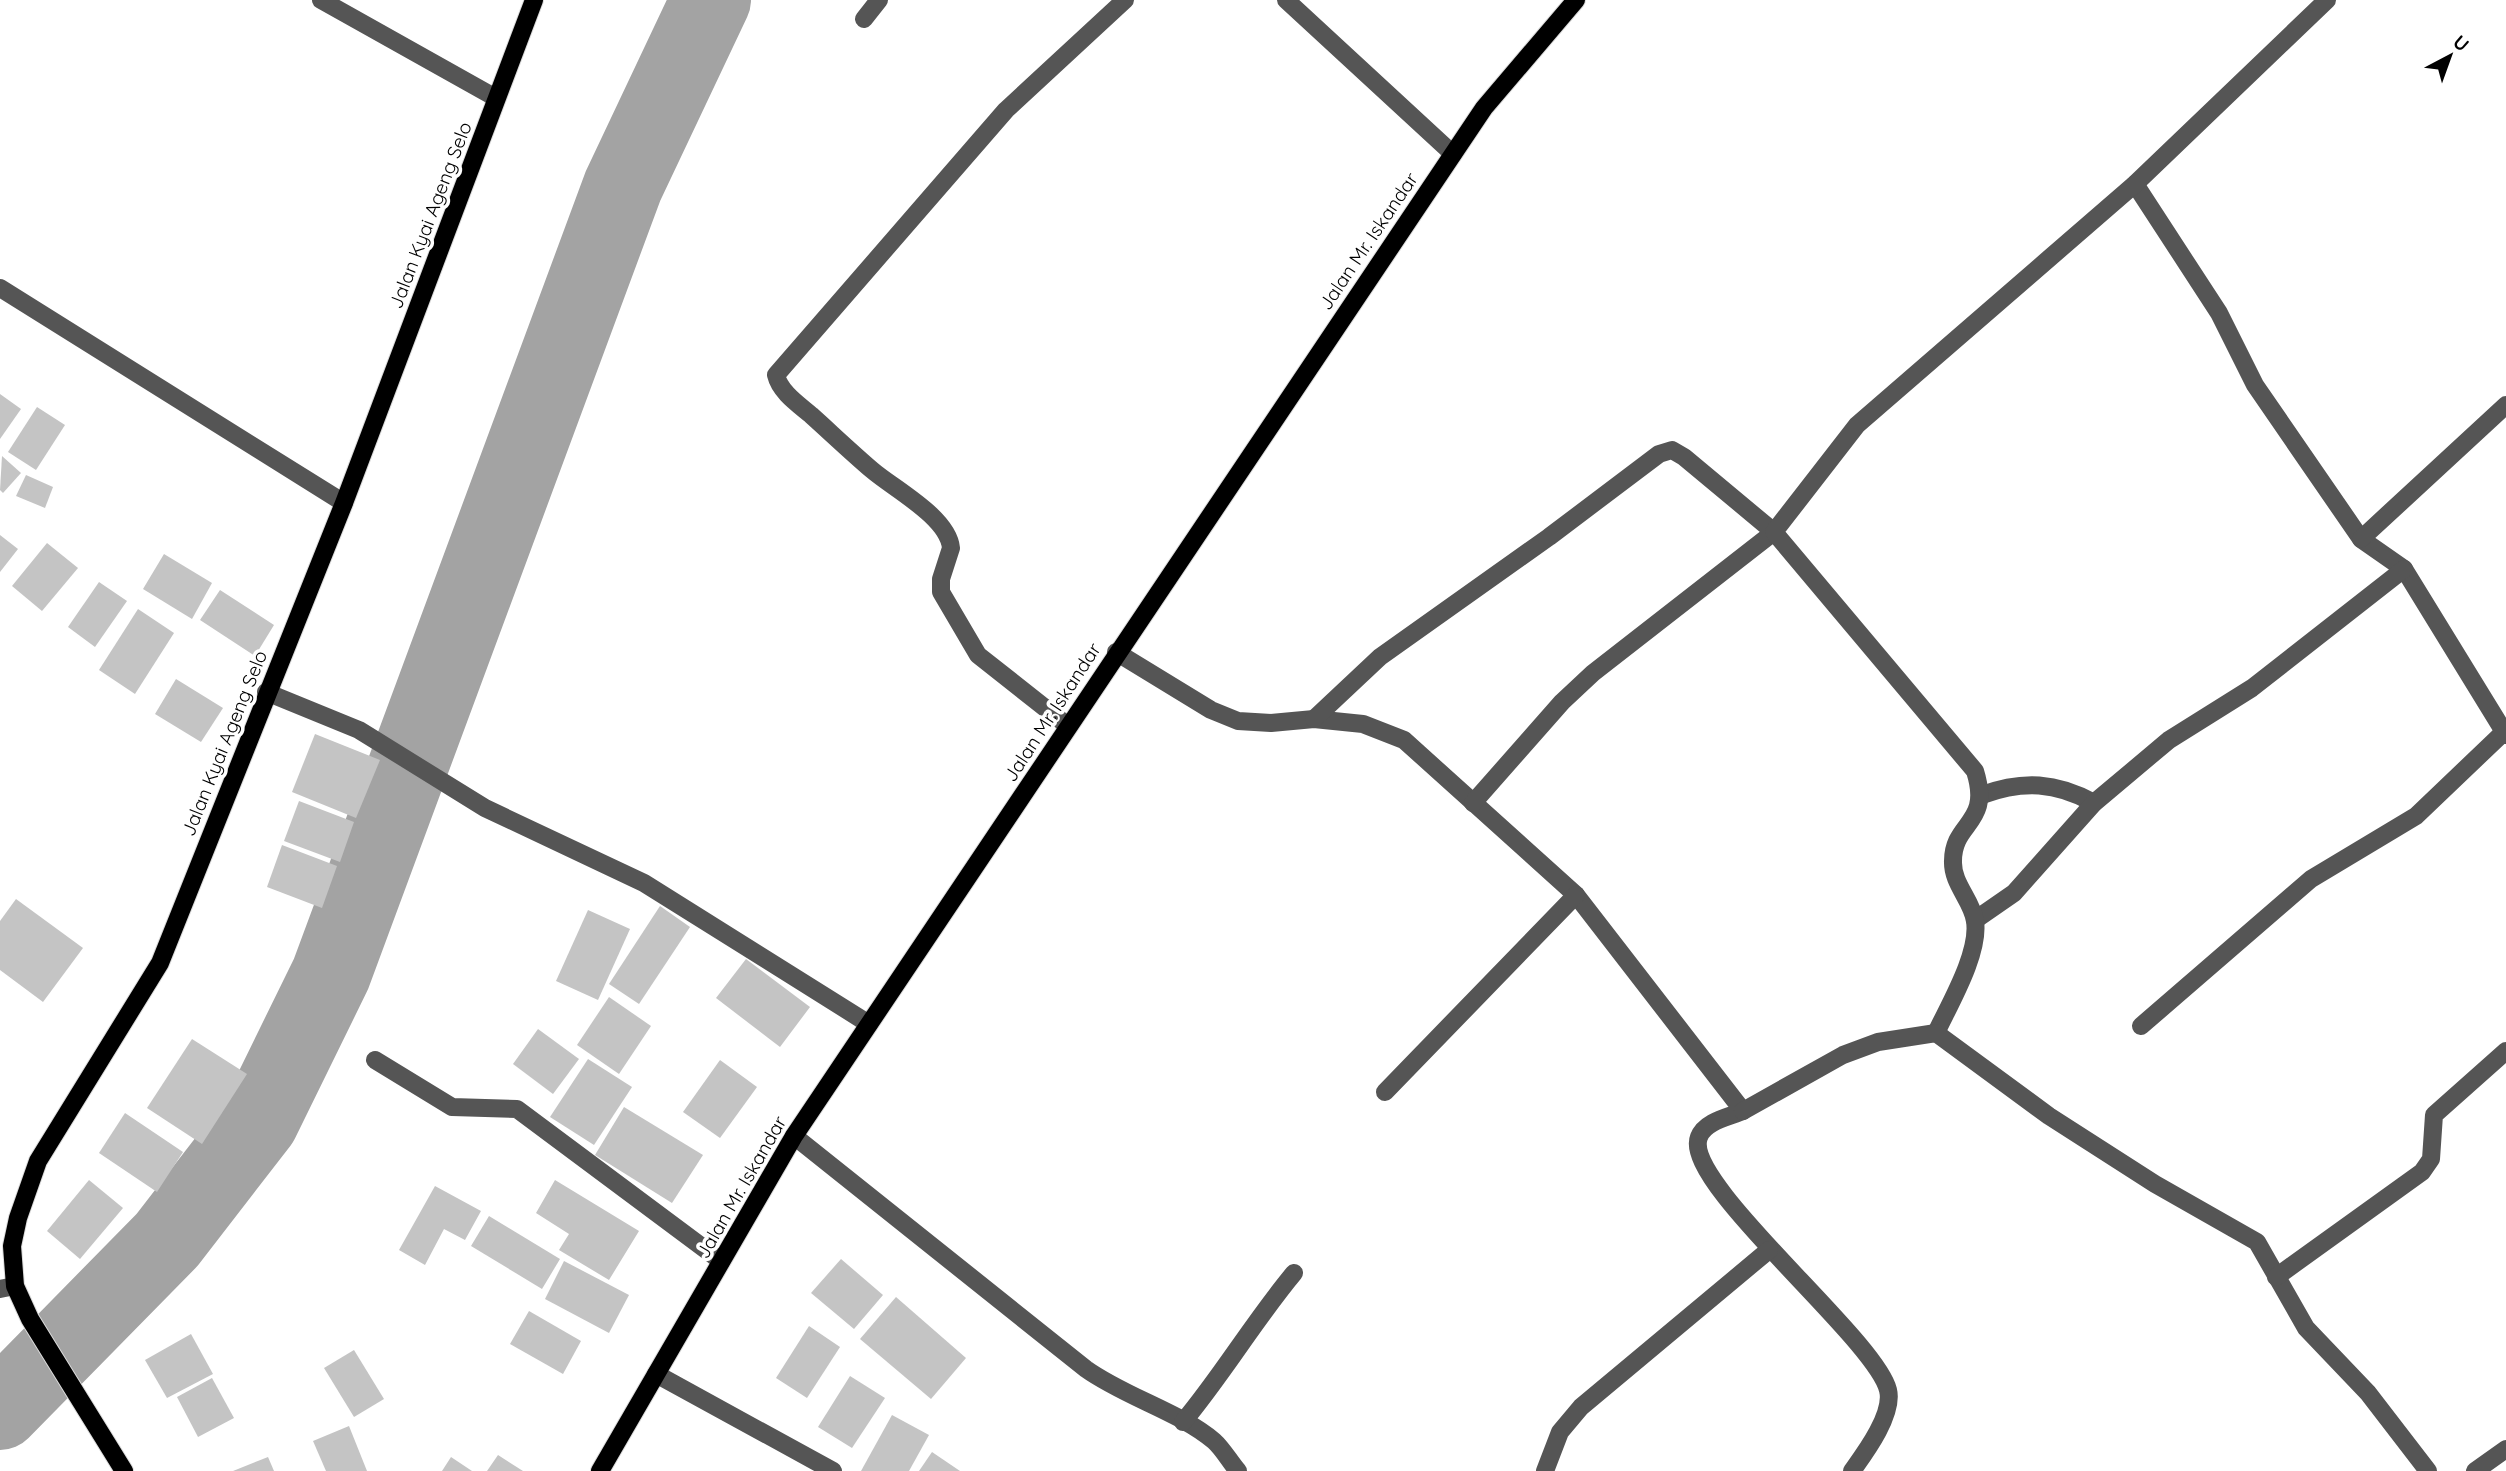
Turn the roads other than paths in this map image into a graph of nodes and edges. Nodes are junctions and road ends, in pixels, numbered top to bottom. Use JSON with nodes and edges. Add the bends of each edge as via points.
{"nodes":[{"id":1,"x":321,"y":0,"type":"edge"},
{"id":2,"x":534,"y":0,"type":"edge"},
{"id":3,"x":879,"y":0,"type":"edge"},
{"id":4,"x":1125,"y":0,"type":"edge"},
{"id":5,"x":1286,"y":0,"type":"edge"},
{"id":6,"x":1576,"y":0,"type":"edge"},
{"id":7,"x":2327,"y":0,"type":"edge"},
{"id":8,"x":864,"y":19,"type":"dead end"},
{"id":9,"x":496,"y":98,"type":"junction"},
{"id":10,"x":1452,"y":154,"type":"junction"},
{"id":11,"x":2135,"y":184,"type":"junction"},
{"id":12,"x":0,"y":288,"type":"edge"},
{"id":13,"x":2506,"y":405,"type":"edge"},
{"id":14,"x":344,"y":502,"type":"junction"},
{"id":15,"x":1774,"y":532,"type":"junction"},
{"id":16,"x":2361,"y":539,"type":"junction"},
{"id":17,"x":2404,"y":569,"type":"junction"},
{"id":18,"x":1116,"y":652,"type":"junction"},
{"id":19,"x":266,"y":692,"type":"junction"},
{"id":20,"x":1314,"y":719,"type":"junction"},
{"id":21,"x":1068,"y":726,"type":"junction"},
{"id":22,"x":2505,"y":732,"type":"edge"},
{"id":23,"x":1982,"y":794,"type":"junction"},
{"id":24,"x":1473,"y":803,"type":"junction"},
{"id":25,"x":2094,"y":803,"type":"junction"},
{"id":26,"x":1576,"y":895,"type":"junction"},
{"id":27,"x":1975,"y":920,"type":"junction"},
{"id":28,"x":869,"y":1024,"type":"junction"},
{"id":29,"x":2141,"y":1026,"type":"dead end"},
{"id":30,"x":1936,"y":1033,"type":"junction"},
{"id":31,"x":2504,"y":1058,"type":"edge"},
{"id":32,"x":375,"y":1060,"type":"dead end"},
{"id":33,"x":1385,"y":1091,"type":"dead end"},
{"id":34,"x":1743,"y":1111,"type":"junction"},
{"id":35,"x":794,"y":1136,"type":"junction"},
{"id":36,"x":1769,"y":1250,"type":"junction"},
{"id":37,"x":721,"y":1261,"type":"junction"},
{"id":38,"x":1294,"y":1273,"type":"dead end"},
{"id":39,"x":2276,"y":1277,"type":"junction"},
{"id":40,"x":8,"y":1287,"type":"edge"},
{"id":41,"x":656,"y":1374,"type":"junction"},
{"id":42,"x":1183,"y":1422,"type":"junction"},
{"id":43,"x":2506,"y":1449,"type":"edge"},
{"id":44,"x":124,"y":1471,"type":"edge"},
{"id":45,"x":600,"y":1471,"type":"edge"},
{"id":46,"x":833,"y":1471,"type":"edge"},
{"id":47,"x":1238,"y":1471,"type":"edge"},
{"id":48,"x":1545,"y":1471,"type":"edge"},
{"id":49,"x":1852,"y":1471,"type":"edge"},
{"id":50,"x":2428,"y":1471,"type":"edge"},
{"id":51,"x":2475,"y":1471,"type":"edge"}],
"edges":[{"from":1,"to":9,"type":"street"},
{"from":2,"to":9,"type":"main road","name":"Jalan Kyai Ageng Selo"},
{"from":3,"to":8,"type":"street"},
{"from":4,"to":21,"type":"street","via":[[1006,110],[776,375],[795,401],[874,472],[923,507],[945,533],[951,548],[941,592],[978,655]]},
{"from":5,"to":10,"type":"street"},
{"from":6,"to":10,"type":"main road","name":"Jalan Mr. Iskandar","via":[[1484,108]]},
{"from":7,"to":11,"type":"street"},
{"from":9,"to":14,"type":"main road","name":"Jalan Kyai Ageng Selo"},
{"from":10,"to":18,"type":"main road","name":"Jalan Mr. Iskandar"},
{"from":11,"to":15,"type":"street","via":[[1857,425]]},
{"from":11,"to":16,"type":"street","via":[[2220,313],[2255,385]]},
{"from":12,"to":14,"type":"street"},
{"from":13,"to":16,"type":"street"},
{"from":14,"to":19,"type":"main road","name":"Jalan Kyai Ageng Selo"},
{"from":15,"to":20,"type":"street","via":[[1684,457],[1666,450],[1380,657]]},
{"from":15,"to":23,"type":"street","via":[[1965,756]]},
{"from":15,"to":24,"type":"street","via":[[1592,673]]},
{"from":16,"to":17,"type":"street"},
{"from":17,"to":22,"type":"street"},
{"from":17,"to":25,"type":"street","via":[[2252,688],[2169,740]]},
{"from":18,"to":20,"type":"street","via":[[1238,721]]},
{"from":18,"to":21,"type":"main road","name":"Jalan Mr. Iskandar"},
{"from":19,"to":28,"type":"street","via":[[359,730],[485,808],[644,883]]},
{"from":19,"to":40,"type":"main road","name":"Jalan Kyai Ageng Selo","via":[[160,963],[38,1161],[12,1246]]},
{"from":20,"to":24,"type":"street","via":[[1363,724],[1404,740]]},
{"from":21,"to":28,"type":"main road","name":"Jalan Mr. Iskandar"},
{"from":22,"to":29,"type":"street","via":[[2416,816],[2311,879]]},
{"from":23,"to":25,"type":"street","via":[[2008,785],[2051,785]]},
{"from":23,"to":27,"type":"street","via":[[1952,860],[1956,881]]},
{"from":24,"to":26,"type":"street"},
{"from":25,"to":27,"type":"street","via":[[2014,893]]},
{"from":26,"to":33,"type":"street"},
{"from":26,"to":34,"type":"street"},
{"from":27,"to":30,"type":"street","via":[[1971,955]]},
{"from":28,"to":35,"type":"main road","name":"Jalan Mr. Iskandar"},
{"from":30,"to":34,"type":"street","via":[[1878,1042],[1843,1055]]},
{"from":30,"to":39,"type":"street","via":[[2049,1116],[2257,1242]]},
{"from":31,"to":39,"type":"street","via":[[2434,1115],[2431,1159],[2422,1172]]},
{"from":32,"to":37,"type":"street","via":[[452,1107],[517,1109]]},
{"from":34,"to":36,"type":"street","via":[[1706,1126],[1698,1139],[1698,1152]]},
{"from":35,"to":37,"type":"main road","name":"Jalan Mr. Iskandar"},
{"from":35,"to":42,"type":"street","via":[[1086,1369],[1112,1388]]},
{"from":36,"to":48,"type":"street","via":[[1581,1407],[1560,1432]]},
{"from":36,"to":49,"type":"street","via":[[1872,1361],[1888,1391],[1884,1416]]},
{"from":37,"to":41,"type":"main road","name":"Jalan Mr. Iskandar"},
{"from":38,"to":42,"type":"street"},
{"from":39,"to":50,"type":"street","via":[[2315,1340],[2368,1393]]},
{"from":40,"to":44,"type":"main road","name":"Jalan Kyai Ageng Selo"},
{"from":41,"to":45,"type":"main road","name":"Jalan Mr. Iskandar"},
{"from":41,"to":46,"type":"street"},
{"from":42,"to":47,"type":"street","via":[[1214,1442]]},
{"from":43,"to":51,"type":"street"}]}
